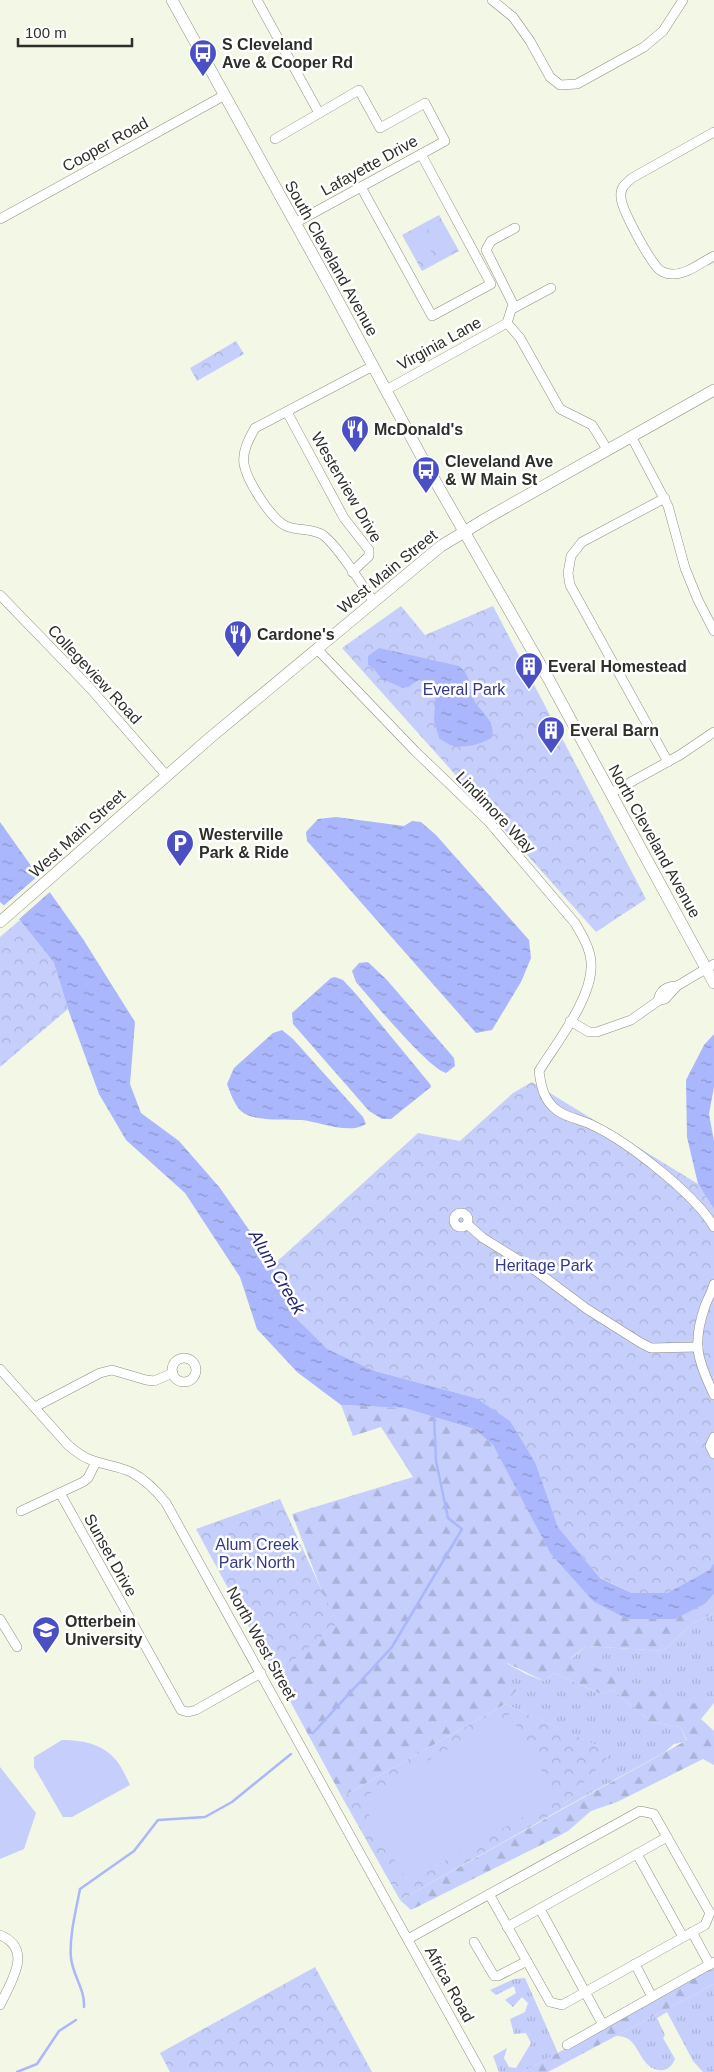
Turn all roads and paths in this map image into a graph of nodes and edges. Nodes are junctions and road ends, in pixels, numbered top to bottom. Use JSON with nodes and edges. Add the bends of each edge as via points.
{"nodes":[{"id":1,"x":172,"y":0,"type":"edge"},
{"id":2,"x":257,"y":0,"type":"edge"},
{"id":3,"x":492,"y":0,"type":"edge"},
{"id":4,"x":683,"y":0,"type":"edge"},
{"id":5,"x":225,"y":95,"type":"junction"},
{"id":6,"x":319,"y":113,"type":"junction"},
{"id":7,"x":714,"y":132,"type":"edge"},
{"id":8,"x":275,"y":139,"type":"dead end"},
{"id":9,"x":421,"y":154,"type":"junction"},
{"id":10,"x":361,"y":187,"type":"junction"},
{"id":11,"x":0,"y":219,"type":"edge"},
{"id":12,"x":295,"y":223,"type":"junction"},
{"id":13,"x":514,"y":228,"type":"dead end"},
{"id":14,"x":714,"y":256,"type":"edge"},
{"id":15,"x":551,"y":288,"type":"dead end"},
{"id":16,"x":512,"y":309,"type":"junction"},
{"id":17,"x":507,"y":323,"type":"junction"},
{"id":18,"x":373,"y":366,"type":"junction"},
{"id":19,"x":386,"y":390,"type":"junction"},
{"id":20,"x":714,"y":390,"type":"edge"},
{"id":21,"x":287,"y":412,"type":"junction"},
{"id":22,"x":631,"y":436,"type":"junction"},
{"id":23,"x":607,"y":450,"type":"junction"},
{"id":24,"x":664,"y":498,"type":"junction"},
{"id":25,"x":464,"y":531,"type":"junction"},
{"id":26,"x":352,"y":572,"type":"junction"},
{"id":27,"x":0,"y":596,"type":"edge"},
{"id":28,"x":374,"y":602,"type":"junction"},
{"id":29,"x":714,"y":630,"type":"edge"},
{"id":30,"x":317,"y":649,"type":"junction"},
{"id":31,"x":714,"y":732,"type":"edge"},
{"id":32,"x":668,"y":762,"type":"junction"},
{"id":33,"x":166,"y":776,"type":"junction"},
{"id":34,"x":611,"y":793,"type":"junction"},
{"id":35,"x":0,"y":922,"type":"edge"},
{"id":36,"x":710,"y":966,"type":"edge"},
{"id":37,"x":714,"y":983,"type":"edge"},
{"id":38,"x":570,"y":1021,"type":"junction"},
{"id":39,"x":467,"y":1224,"type":"dead end"},
{"id":40,"x":714,"y":1227,"type":"edge"},
{"id":41,"x":714,"y":1284,"type":"edge"},
{"id":42,"x":698,"y":1347,"type":"junction"},
{"id":43,"x":0,"y":1369,"type":"edge"},
{"id":44,"x":173,"y":1373,"type":"dead end"},
{"id":45,"x":714,"y":1395,"type":"edge"},
{"id":46,"x":34,"y":1408,"type":"junction"},
{"id":47,"x":714,"y":1437,"type":"edge"},
{"id":48,"x":714,"y":1454,"type":"edge"},
{"id":49,"x":96,"y":1462,"type":"junction"},
{"id":50,"x":60,"y":1493,"type":"junction"},
{"id":51,"x":21,"y":1511,"type":"dead end"},
{"id":52,"x":0,"y":1618,"type":"edge"},
{"id":53,"x":17,"y":1647,"type":"dead end"},
{"id":54,"x":261,"y":1674,"type":"junction"},
{"id":55,"x":667,"y":1837,"type":"junction"},
{"id":56,"x":637,"y":1854,"type":"junction"},
{"id":57,"x":489,"y":1894,"type":"junction"},
{"id":58,"x":540,"y":1909,"type":"junction"},
{"id":59,"x":393,"y":1910,"type":"joint"},
{"id":60,"x":507,"y":1927,"type":"junction"},
{"id":61,"x":0,"y":1935,"type":"edge"},
{"id":62,"x":688,"y":1935,"type":"junction"},
{"id":63,"x":408,"y":1939,"type":"junction"},
{"id":64,"x":474,"y":1942,"type":"dead end"},
{"id":65,"x":527,"y":1961,"type":"junction"},
{"id":66,"x":635,"y":1964,"type":"junction"},
{"id":67,"x":712,"y":1964,"type":"edge"},
{"id":68,"x":586,"y":1992,"type":"junction"},
{"id":69,"x":652,"y":1997,"type":"junction"},
{"id":70,"x":0,"y":2004,"type":"edge"},
{"id":71,"x":603,"y":2025,"type":"junction"},
{"id":72,"x":567,"y":2045,"type":"dead end"},
{"id":73,"x":482,"y":2072,"type":"edge"}],
"edges":[{"from":1,"to":5,"type":"main road","name":"South Cleveland Avenue"},
{"from":2,"to":6,"type":"street"},
{"from":3,"to":4,"type":"street","via":[[513,17],[550,77],[560,84],[577,84],[644,47],[663,31]]},
{"from":5,"to":11,"type":"street","name":"Cooper Road"},
{"from":5,"to":12,"type":"main road","name":"South Cleveland Avenue"},
{"from":6,"to":8,"type":"street"},
{"from":6,"to":9,"type":"street","name":"Lafayette Drive","via":[[360,90],[380,128],[425,103],[445,141]]},
{"from":7,"to":14,"type":"street","via":[[626,183],[621,190],[622,206],[656,267],[677,274]]},
{"from":9,"to":10,"type":"street","name":"Lafayette Drive"},
{"from":9,"to":10,"type":"street","via":[[491,284],[462,300],[432,316]]},
{"from":10,"to":12,"type":"street","name":"Lafayette Drive"},
{"from":12,"to":18,"type":"main road","name":"South Cleveland Avenue"},
{"from":13,"to":16,"type":"street","via":[[491,241],[486,250],[510,296]]},
{"from":15,"to":16,"type":"street"},
{"from":16,"to":17,"type":"street"},
{"from":17,"to":19,"type":"street","name":"Virginia Lane"},
{"from":17,"to":23,"type":"street","via":[[520,338],[560,409],[592,425]]},
{"from":18,"to":19,"type":"main road","name":"South Cleveland Avenue"},
{"from":18,"to":21,"type":"street"},
{"from":19,"to":25,"type":"main road","name":"South Cleveland Avenue"},
{"from":20,"to":22,"type":"main road","name":"West Main Street"},
{"from":21,"to":26,"type":"street","name":"Westerview Drive","via":[[344,518],[368,550],[369,556]]},
{"from":21,"to":26,"type":"street","via":[[255,428],[246,445],[244,464],[267,509],[286,526],[321,534],[332,543]]},
{"from":22,"to":23,"type":"main road","name":"West Main Street"},
{"from":22,"to":24,"type":"street"},
{"from":23,"to":25,"type":"main road","name":"West Main Street"},
{"from":24,"to":29,"type":"street","via":[[685,568]]},
{"from":24,"to":32,"type":"street","via":[[582,542],[571,556],[568,573],[570,585]]},
{"from":25,"to":28,"type":"main road","name":"West Main Street"},
{"from":25,"to":34,"type":"main road","name":"North Cleveland Avenue"},
{"from":26,"to":28,"type":"street"},
{"from":27,"to":33,"type":"street","name":"Collegeview Road","via":[[90,688]]},
{"from":28,"to":30,"type":"main road","name":"West Main Street"},
{"from":30,"to":33,"type":"main road","name":"West Main Street"},
{"from":30,"to":38,"type":"street","name":"Lindimore Way","via":[[415,752],[489,822],[575,923],[586,941],[591,974],[586,994]]},
{"from":31,"to":32,"type":"street"},
{"from":32,"to":34,"type":"street"},
{"from":33,"to":35,"type":"main road","name":"West Main Street"},
{"from":34,"to":36,"type":"main road","name":"North Cleveland Avenue"},
{"from":36,"to":37,"type":"main road","name":"North Cleveland Avenue"},
{"from":36,"to":38,"type":"street","via":[[631,1020],[598,1032],[589,1032]]},
{"from":38,"to":40,"type":"street","name":"Lindimore Way","via":[[539,1071],[546,1098],[559,1112],[609,1134],[639,1155],[694,1201]]},
{"from":39,"to":42,"type":"street","via":[[483,1238],[641,1343],[651,1348]]},
{"from":41,"to":42,"type":"street","via":[[698,1329]]},
{"from":42,"to":45,"type":"street","via":[[703,1371]]},
{"from":43,"to":46,"type":"street","name":"North West Street"},
{"from":44,"to":46,"type":"street","via":[[146,1380],[112,1370],[100,1373]]},
{"from":46,"to":49,"type":"street","name":"North West Street","via":[[68,1445]]},
{"from":47,"to":48,"type":"street","via":[[710,1446]]},
{"from":49,"to":50,"type":"street","via":[[88,1478]]},
{"from":49,"to":54,"type":"street","name":"North West Street","via":[[119,1467],[138,1476],[166,1502]]},
{"from":50,"to":51,"type":"street"},
{"from":50,"to":54,"type":"street","name":"Sunset Drive","via":[[181,1710],[196,1710]]},
{"from":52,"to":53,"type":"street"},
{"from":54,"to":59,"type":"street","name":"North West Street"},
{"from":55,"to":56,"type":"street"},
{"from":55,"to":57,"type":"street","via":[[654,1814],[640,1811]]},
{"from":55,"to":62,"type":"street","via":[[710,1913],[705,1925]]},
{"from":56,"to":58,"type":"street"},
{"from":56,"to":62,"type":"street"},
{"from":57,"to":60,"type":"street"},
{"from":57,"to":63,"type":"street"},
{"from":58,"to":60,"type":"street"},
{"from":58,"to":68,"type":"street"},
{"from":59,"to":63,"type":"street","name":"Africa Road"},
{"from":60,"to":65,"type":"street"},
{"from":61,"to":70,"type":"street","via":[[16,1948],[19,1961]]},
{"from":62,"to":66,"type":"street"},
{"from":62,"to":67,"type":"street"},
{"from":63,"to":73,"type":"street","name":"Africa Road"},
{"from":64,"to":65,"type":"street","via":[[494,1976]]},
{"from":65,"to":68,"type":"street","via":[[550,2002],[562,2005]]},
{"from":66,"to":68,"type":"street"},
{"from":66,"to":69,"type":"street"},
{"from":67,"to":69,"type":"street"},
{"from":68,"to":71,"type":"street"},
{"from":69,"to":71,"type":"street"},
{"from":71,"to":72,"type":"street"}]}
